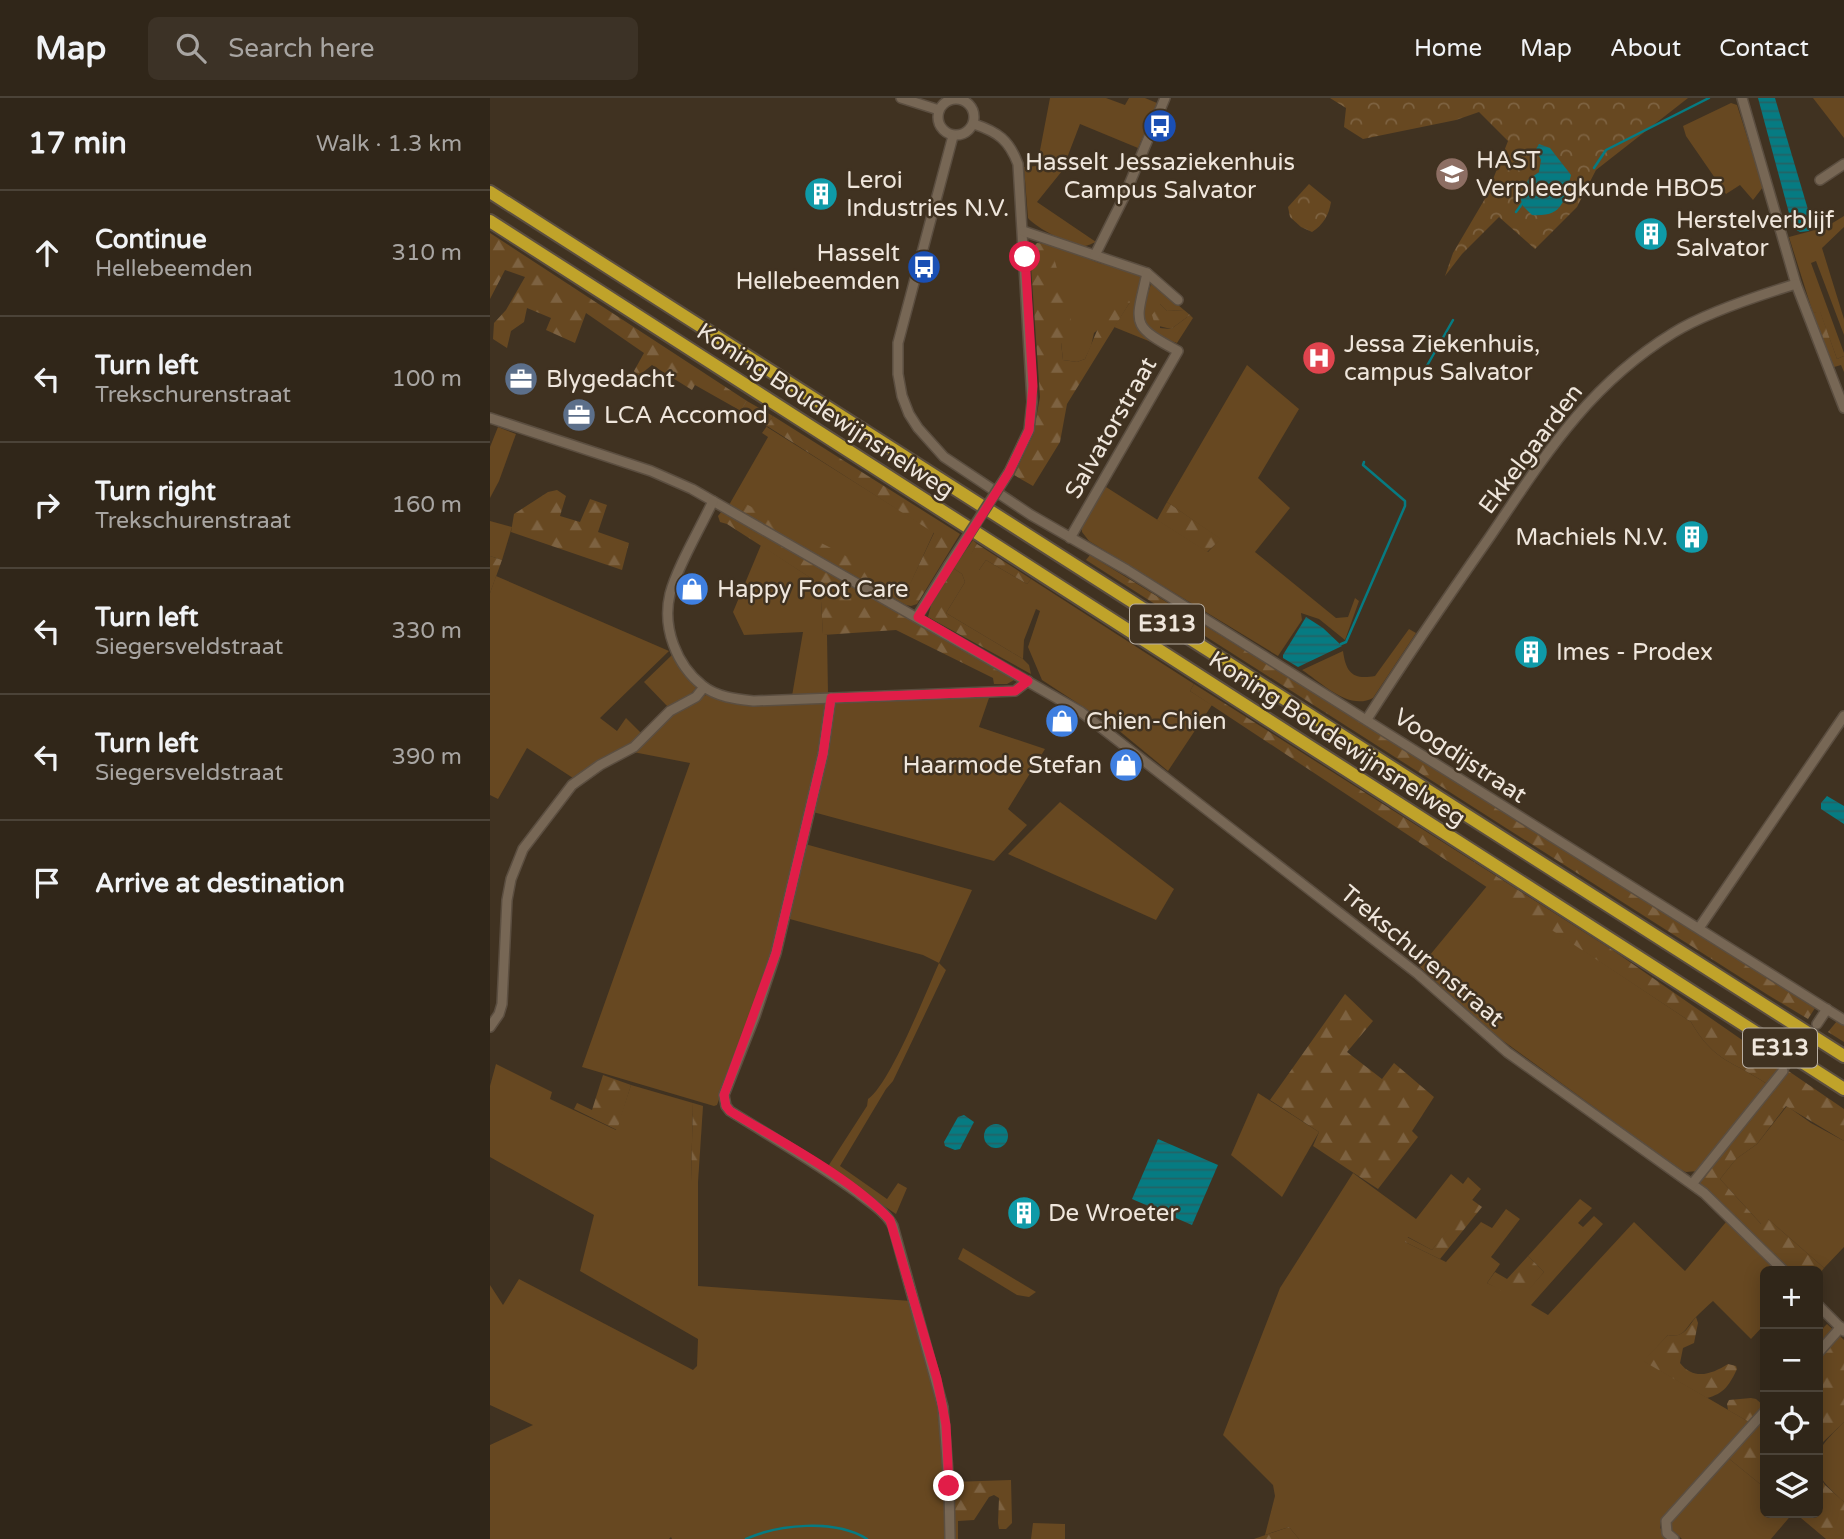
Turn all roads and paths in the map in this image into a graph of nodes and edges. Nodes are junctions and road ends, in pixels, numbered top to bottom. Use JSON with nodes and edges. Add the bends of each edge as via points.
{"nodes":[{"id":1,"x":901,"y":98,"type":"edge"},
{"id":2,"x":1165,"y":98,"type":"edge"},
{"id":3,"x":1742,"y":98,"type":"edge"},
{"id":4,"x":960,"y":99,"type":"edge"},
{"id":5,"x":939,"y":110,"type":"junction"},
{"id":6,"x":974,"y":124,"type":"junction"},
{"id":7,"x":953,"y":136,"type":"junction"},
{"id":8,"x":1844,"y":164,"type":"edge"},
{"id":9,"x":1820,"y":180,"type":"dead end"},
{"id":10,"x":490,"y":192,"type":"edge"},
{"id":11,"x":490,"y":221,"type":"edge"},
{"id":12,"x":1023,"y":232,"type":"junction"},
{"id":13,"x":1096,"y":255,"type":"junction"},
{"id":14,"x":1147,"y":273,"type":"junction"},
{"id":15,"x":1797,"y":284,"type":"junction"},
{"id":16,"x":1178,"y":300,"type":"dead end"},
{"id":17,"x":1844,"y":408,"type":"edge"},
{"id":18,"x":490,"y":418,"type":"edge"},
{"id":19,"x":713,"y":501,"type":"junction"},
{"id":20,"x":1070,"y":537,"type":"junction"},
{"id":21,"x":918,"y":617,"type":"junction"},
{"id":22,"x":1028,"y":681,"type":"junction"},
{"id":23,"x":704,"y":687,"type":"junction"},
{"id":24,"x":831,"y":698,"type":"junction"},
{"id":25,"x":1844,"y":716,"type":"edge"},
{"id":26,"x":1367,"y":719,"type":"junction"},
{"id":27,"x":1699,"y":928,"type":"junction"},
{"id":28,"x":1827,"y":1009,"type":"junction"},
{"id":29,"x":1844,"y":1020,"type":"edge"},
{"id":30,"x":1817,"y":1024,"type":"tunnel mouth"},
{"id":31,"x":491,"y":1026,"type":"edge"},
{"id":32,"x":1844,"y":1056,"type":"edge"},
{"id":33,"x":1783,"y":1070,"type":"tunnel mouth"},
{"id":34,"x":1844,"y":1089,"type":"edge"},
{"id":35,"x":1692,"y":1184,"type":"junction"},
{"id":36,"x":1779,"y":1266,"type":"edge"},
{"id":37,"x":1823,"y":1310,"type":"edge"},
{"id":38,"x":1842,"y":1329,"type":"edge"},
{"id":39,"x":1823,"y":1348,"type":"edge"},
{"id":40,"x":1760,"y":1417,"type":"edge"},
{"id":41,"x":950,"y":1539,"type":"edge"},
{"id":42,"x":1674,"y":1539,"type":"edge"}],
"edges":[{"from":1,"to":5,"type":"street"},
{"from":2,"to":13,"type":"street"},
{"from":3,"to":15,"type":"street"},
{"from":4,"to":5,"type":"street","via":[[947,101]]},
{"from":4,"to":6,"type":"street","via":[[973,108]]},
{"from":5,"to":7,"type":"street","via":[[940,126]]},
{"from":6,"to":7,"type":"street","via":[[969,131]]},
{"from":6,"to":12,"type":"street","via":[[990,129],[1011,147],[1018,164]]},
{"from":7,"to":20,"type":"street","name":"Voogdijstraat","via":[[898,343],[902,396],[918,428],[944,457]]},
{"from":8,"to":9,"type":"street"},
{"from":10,"to":32,"type":"highway","name":"Koning Boudewijnsnelweg","number":"E313"},
{"from":11,"to":34,"type":"highway","name":"Koning Boudewijnsnelweg","number":"E313"},
{"from":12,"to":13,"type":"street"},
{"from":12,"to":21,"type":"street","bridge":true,"via":[[1032,402],[1029,430],[1009,472]]},
{"from":13,"to":14,"type":"street"},
{"from":14,"to":16,"type":"street"},
{"from":14,"to":20,"type":"street","name":"Salvatorstraat","via":[[1138,321],[1150,337],[1178,351]]},
{"from":15,"to":17,"type":"street"},
{"from":15,"to":26,"type":"street","name":"Ekkelgaarden","via":[[1674,332],[1600,389],[1548,451]]},
{"from":18,"to":19,"type":"street","name":"Trekschurenstraat","via":[[650,471]]},
{"from":19,"to":21,"type":"street","name":"Trekschurenstraat"},
{"from":19,"to":23,"type":"street","via":[[669,604],[675,649]]},
{"from":20,"to":26,"type":"street","name":"Voogdijstraat"},
{"from":21,"to":22,"type":"street","name":"Trekschurenstraat"},
{"from":22,"to":24,"type":"street","via":[[1015,691]]},
{"from":22,"to":35,"type":"street","name":"Trekschurenstraat","via":[[1122,742],[1418,974],[1507,1052]]},
{"from":23,"to":24,"type":"street","via":[[754,701]]},
{"from":23,"to":31,"type":"street","via":[[696,697],[670,711],[634,747],[572,785],[523,849],[508,900],[502,1004]]},
{"from":24,"to":41,"type":"street","via":[[821,765],[776,953],[724,1101],[730,1111],[829,1172],[893,1226],[946,1425]]},
{"from":25,"to":27,"type":"street"},
{"from":26,"to":27,"type":"street","name":"Voogdijstraat"},
{"from":27,"to":28,"type":"street","name":"Voogdijstraat"},
{"from":28,"to":29,"type":"street","name":"Voogdijstraat"},
{"from":28,"to":30,"type":"street"},
{"from":33,"to":35,"type":"street"},
{"from":35,"to":36,"type":"street","name":"Trekschurenstraat"},
{"from":37,"to":38,"type":"street"},
{"from":38,"to":39,"type":"street"},
{"from":40,"to":42,"type":"street","via":[[1666,1521],[1667,1533]]}]}
